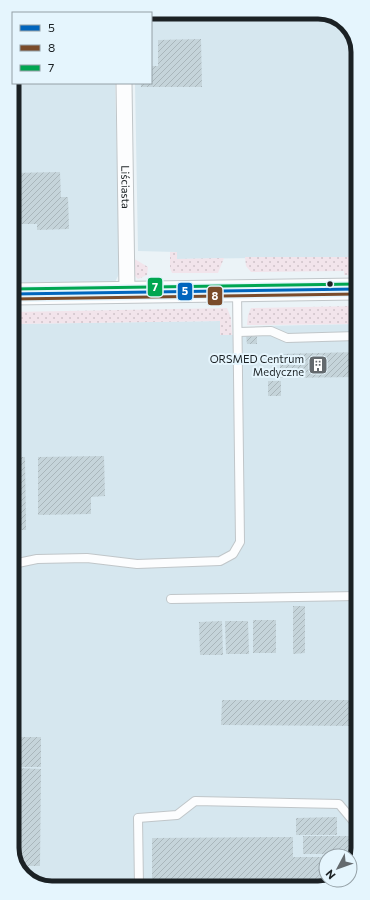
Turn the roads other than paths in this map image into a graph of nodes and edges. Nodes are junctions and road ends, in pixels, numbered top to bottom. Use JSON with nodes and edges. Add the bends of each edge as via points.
{"nodes":[{"id":1,"x":124,"y":84,"type":"edge"},
{"id":2,"x":351,"y":289,"type":"edge"},
{"id":3,"x":237,"y":290,"type":"junction"},
{"id":4,"x":128,"y":292,"type":"junction"},
{"id":5,"x":19,"y":294,"type":"edge"},
{"id":6,"x":238,"y":332,"type":"junction"},
{"id":7,"x":351,"y":336,"type":"edge"},
{"id":8,"x":19,"y":563,"type":"edge"},
{"id":9,"x":351,"y":596,"type":"edge"},
{"id":10,"x":171,"y":599,"type":"dead end"},
{"id":11,"x":351,"y":818,"type":"edge"},
{"id":12,"x":139,"y":881,"type":"edge"}],
"edges":[{"from":1,"to":4,"type":"street","name":"Liściasta"},
{"from":2,"to":3,"type":"street"},
{"from":3,"to":4,"type":"street"},
{"from":3,"to":6,"type":"lane"},
{"from":4,"to":5,"type":"street"},
{"from":6,"to":7,"type":"lane","via":[[271,331],[287,338]]},
{"from":6,"to":8,"type":"lane","via":[[240,542],[233,554],[220,561],[137,564],[87,558],[51,558]]},
{"from":9,"to":10,"type":"lane"},
{"from":11,"to":12,"type":"lane","via":[[339,804],[195,801],[177,815],[138,818]]}]}
